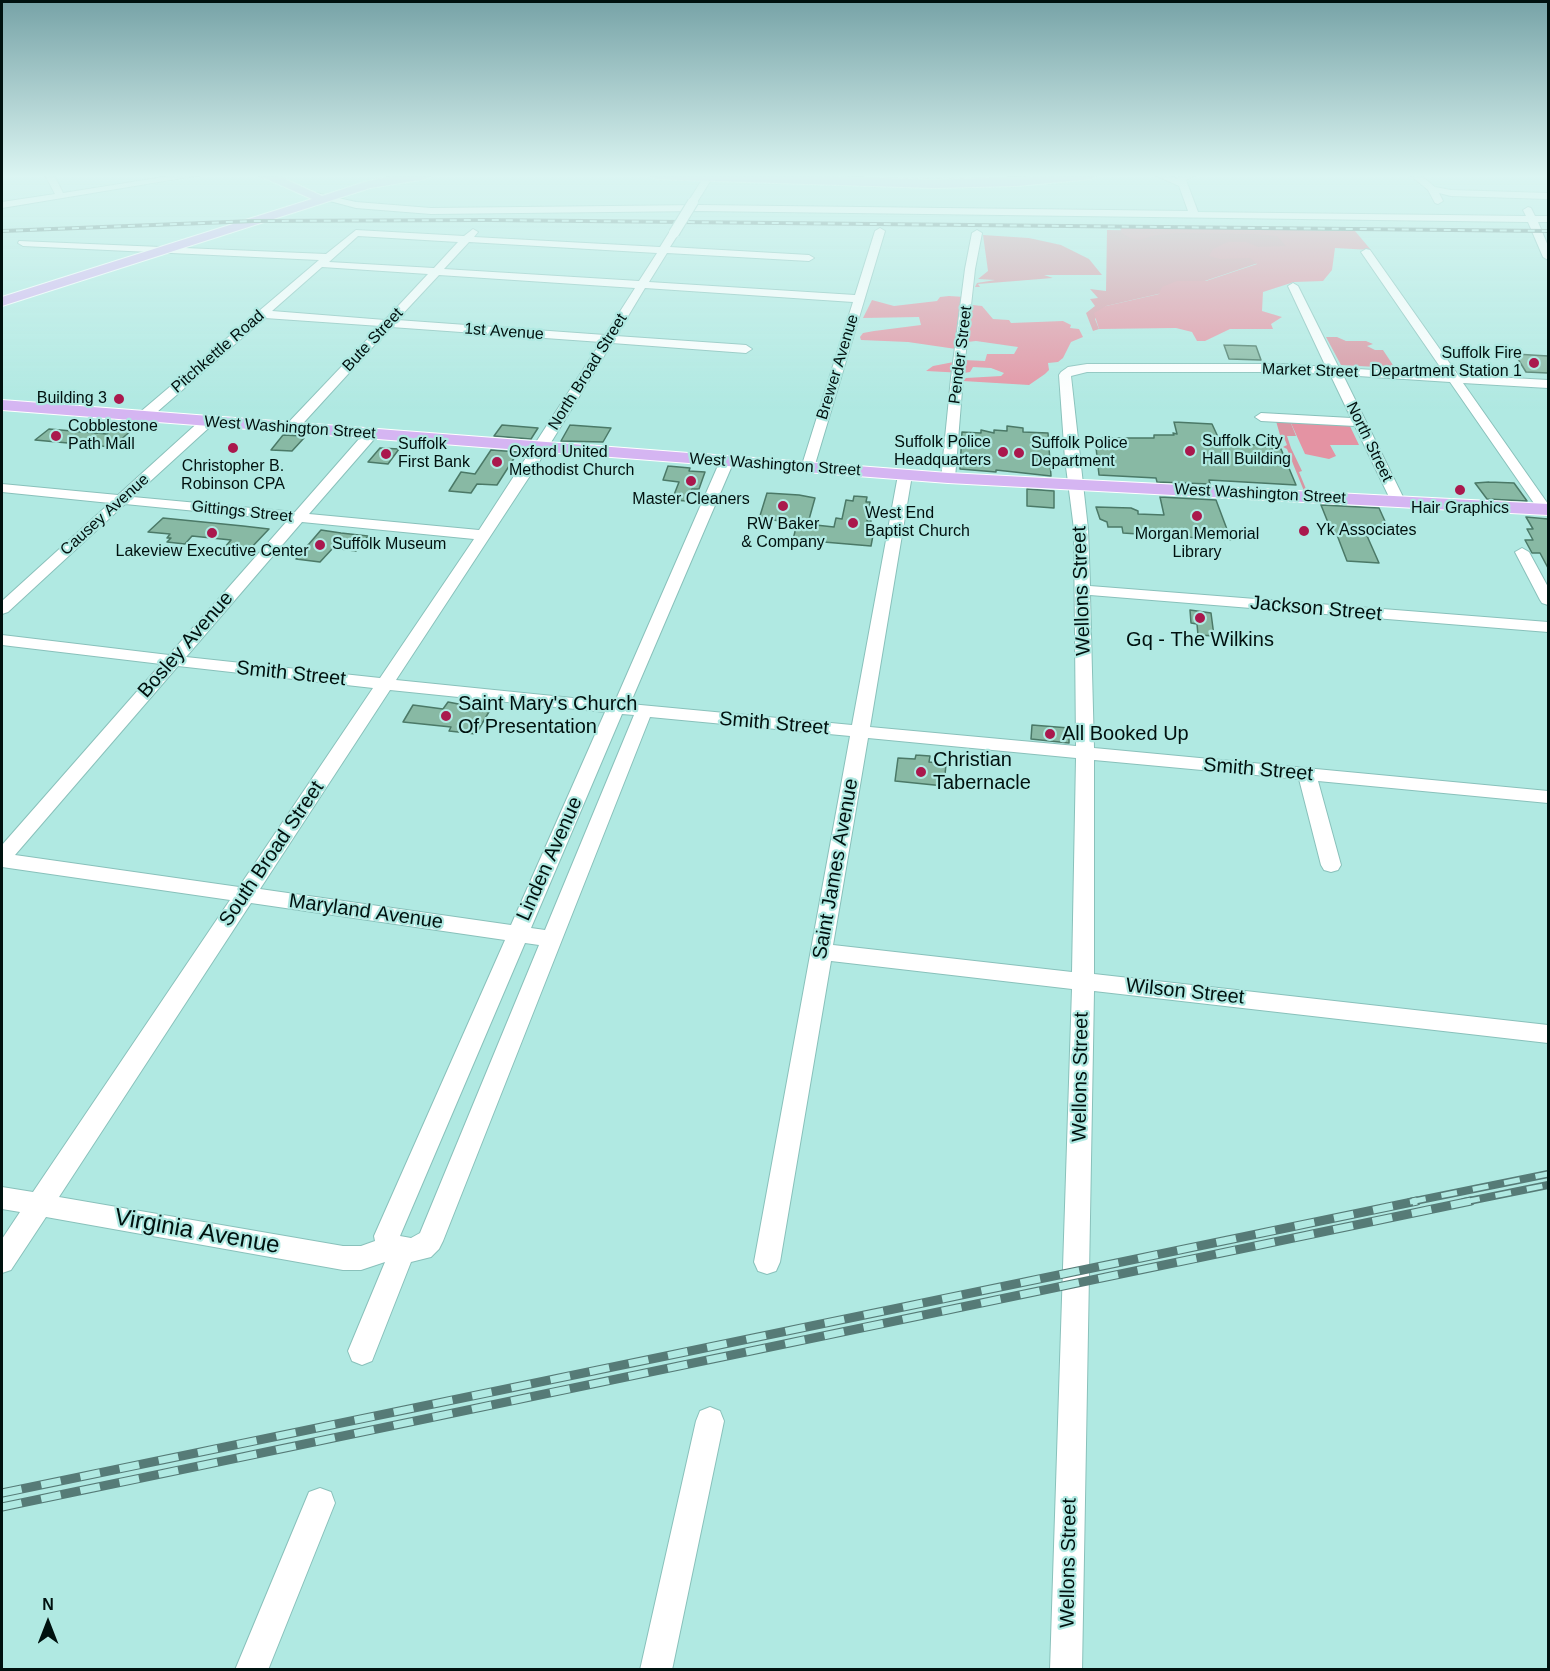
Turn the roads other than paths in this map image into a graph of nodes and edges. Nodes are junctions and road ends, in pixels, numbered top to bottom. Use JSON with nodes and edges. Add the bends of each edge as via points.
{"nodes":[{"id":1,"x":156,"y":253,"type":"edge"},
{"id":2,"x":224,"y":253,"type":"edge"},
{"id":3,"x":331,"y":253,"type":"edge"},
{"id":4,"x":454,"y":253,"type":"edge"},
{"id":5,"x":662,"y":253,"type":"edge"},
{"id":6,"x":718,"y":253,"type":"edge"},
{"id":7,"x":873,"y":253,"type":"edge"},
{"id":8,"x":973,"y":253,"type":"edge"},
{"id":9,"x":1367,"y":253,"type":"edge"},
{"id":10,"x":808,"y":258,"type":"dead end"},
{"id":11,"x":323,"y":260,"type":"junction"},
{"id":12,"x":437,"y":271,"type":"junction"},
{"id":13,"x":644,"y":284,"type":"junction"},
{"id":14,"x":1293,"y":286,"type":"dead end"},
{"id":15,"x":859,"y":299,"type":"junction"},
{"id":16,"x":2,"y":302,"type":"edge"},
{"id":17,"x":262,"y":314,"type":"junction"},
{"id":18,"x":388,"y":324,"type":"junction"},
{"id":19,"x":608,"y":340,"type":"junction"},
{"id":20,"x":746,"y":349,"type":"dead end"},
{"id":21,"x":1072,"y":370,"type":"joint"},
{"id":22,"x":1334,"y":371,"type":"junction"},
{"id":23,"x":1454,"y":379,"type":"junction"},
{"id":24,"x":1548,"y":384,"type":"edge"},
{"id":25,"x":2,"y":405,"type":"edge"},
{"id":26,"x":144,"y":416,"type":"junction"},
{"id":27,"x":1261,"y":417,"type":"dead end"},
{"id":28,"x":208,"y":421,"type":"junction"},
{"id":29,"x":1359,"y":422,"type":"junction"},
{"id":30,"x":291,"y":428,"type":"junction"},
{"id":31,"x":371,"y":434,"type":"junction"},
{"id":32,"x":541,"y":447,"type":"junction"},
{"id":33,"x":727,"y":461,"type":"junction"},
{"id":34,"x":808,"y":468,"type":"junction"},
{"id":35,"x":905,"y":475,"type":"junction"},
{"id":36,"x":948,"y":478,"type":"junction"},
{"id":37,"x":1076,"y":485,"type":"junction"},
{"id":38,"x":2,"y":488,"type":"edge"},
{"id":39,"x":121,"y":500,"type":"junction"},
{"id":40,"x":1398,"y":501,"type":"junction"},
{"id":41,"x":1547,"y":509,"type":"edge"},
{"id":42,"x":299,"y":518,"type":"junction"},
{"id":43,"x":483,"y":536,"type":"junction"},
{"id":44,"x":1522,"y":552,"type":"dead end"},
{"id":45,"x":1083,"y":590,"type":"junction"},
{"id":46,"x":1548,"y":600,"type":"edge"},
{"id":47,"x":2,"y":609,"type":"edge"},
{"id":48,"x":1548,"y":627,"type":"edge"},
{"id":49,"x":2,"y":640,"type":"edge"},
{"id":50,"x":172,"y":661,"type":"junction"},
{"id":51,"x":384,"y":684,"type":"junction"},
{"id":52,"x":616,"y":708,"type":"junction"},
{"id":53,"x":644,"y":711,"type":"junction"},
{"id":54,"x":861,"y":732,"type":"junction"},
{"id":55,"x":1085,"y":754,"type":"junction"},
{"id":56,"x":1307,"y":774,"type":"junction"},
{"id":57,"x":1548,"y":797,"type":"edge"},
{"id":58,"x":2,"y":858,"type":"edge"},
{"id":59,"x":1331,"y":865,"type":"dead end"},
{"id":60,"x":245,"y":894,"type":"junction"},
{"id":61,"x":517,"y":935,"type":"junction"},
{"id":62,"x":553,"y":939,"type":"junction"},
{"id":63,"x":822,"y":952,"type":"junction"},
{"id":64,"x":1083,"y":981,"type":"junction"},
{"id":65,"x":1548,"y":1034,"type":"edge"},
{"id":66,"x":2,"y":1198,"type":"edge"},
{"id":67,"x":39,"y":1204,"type":"junction"},
{"id":68,"x":398,"y":1248,"type":"junction"},
{"id":69,"x":2,"y":1261,"type":"edge"},
{"id":70,"x":767,"y":1262,"type":"dead end"},
{"id":71,"x":362,"y":1351,"type":"dead end"},
{"id":72,"x":710,"y":1421,"type":"dead end"},
{"id":73,"x":320,"y":1503,"type":"dead end"},
{"id":74,"x":251,"y":1670,"type":"edge"},
{"id":75,"x":656,"y":1670,"type":"edge"},
{"id":76,"x":1066,"y":1670,"type":"edge"}],
"edges":[{"from":1,"to":16,"type":"main road"},
{"from":2,"to":11,"type":"street"},
{"from":3,"to":11,"type":"street","name":"Pitchkettle Road"},
{"from":4,"to":12,"type":"street","name":"Bute Street"},
{"from":5,"to":13,"type":"street","name":"North Broad Street"},
{"from":6,"to":10,"type":"street","name":"Pitchkettle Road"},
{"from":7,"to":15,"type":"street","name":"Brewer Avenue"},
{"from":8,"to":36,"type":"street","name":"Pender Street"},
{"from":9,"to":23,"type":"street"},
{"from":11,"to":12,"type":"street"},
{"from":11,"to":17,"type":"street","name":"Pitchkettle Road"},
{"from":12,"to":13,"type":"street"},
{"from":12,"to":18,"type":"street","name":"Bute Street"},
{"from":13,"to":15,"type":"street"},
{"from":13,"to":19,"type":"street","name":"North Broad Street"},
{"from":14,"to":22,"type":"street","name":"North Street"},
{"from":15,"to":34,"type":"street","name":"Brewer Avenue"},
{"from":17,"to":18,"type":"street","name":"1st Avenue"},
{"from":17,"to":26,"type":"street","name":"Pitchkettle Road"},
{"from":18,"to":19,"type":"street","name":"1st Avenue"},
{"from":18,"to":30,"type":"street","name":"Bute Street"},
{"from":19,"to":20,"type":"street","name":"1st Avenue"},
{"from":19,"to":32,"type":"street","name":"North Broad Street"},
{"from":21,"to":22,"type":"street","name":"Market Street","via":[[1164,366]]},
{"from":21,"to":37,"type":"street","name":"Wellons Street","via":[[1065,378]]},
{"from":22,"to":23,"type":"street","name":"Market Street"},
{"from":22,"to":29,"type":"street","name":"North Street"},
{"from":23,"to":24,"type":"street","name":"Market Street"},
{"from":23,"to":41,"type":"street"},
{"from":25,"to":26,"type":"main road","name":"West Washington Street"},
{"from":26,"to":28,"type":"main road","name":"West Washington Street"},
{"from":27,"to":29,"type":"street"},
{"from":28,"to":30,"type":"main road","name":"West Washington Street"},
{"from":28,"to":39,"type":"street","name":"Causey Avenue"},
{"from":29,"to":40,"type":"street","name":"North Street"},
{"from":30,"to":31,"type":"main road","name":"West Washington Street"},
{"from":31,"to":32,"type":"main road","name":"West Washington Street"},
{"from":31,"to":42,"type":"street","name":"Bosley Avenue"},
{"from":32,"to":33,"type":"main road","name":"West Washington Street"},
{"from":32,"to":43,"type":"street","name":"South Broad Street"},
{"from":33,"to":34,"type":"main road","name":"West Washington Street"},
{"from":33,"to":52,"type":"street","name":"Linden Avenue","via":[[625,699]]},
{"from":34,"to":35,"type":"main road","name":"West Washington Street"},
{"from":35,"to":36,"type":"main road","name":"West Washington Street"},
{"from":35,"to":54,"type":"street","name":"Saint James Avenue"},
{"from":36,"to":37,"type":"main road","name":"West Washington Street"},
{"from":37,"to":40,"type":"main road","name":"West Washington Street"},
{"from":37,"to":45,"type":"street","name":"Wellons Street"},
{"from":38,"to":39,"type":"street","name":"Gittings Street"},
{"from":39,"to":42,"type":"street","name":"Gittings Street"},
{"from":39,"to":47,"type":"street","name":"Causey Avenue"},
{"from":40,"to":41,"type":"main road","name":"West Washington Street"},
{"from":42,"to":43,"type":"street","name":"Gittings Street"},
{"from":42,"to":50,"type":"street","name":"Bosley Avenue"},
{"from":43,"to":51,"type":"street","name":"South Broad Street"},
{"from":44,"to":46,"type":"street"},
{"from":45,"to":48,"type":"street","name":"Jackson Street"},
{"from":45,"to":55,"type":"street","name":"Wellons Street"},
{"from":49,"to":50,"type":"street","name":"Smith Street"},
{"from":50,"to":51,"type":"street","name":"Smith Street"},
{"from":50,"to":58,"type":"street","name":"Bosley Avenue"},
{"from":51,"to":52,"type":"street","name":"Smith Street"},
{"from":51,"to":60,"type":"street","name":"South Broad Street"},
{"from":52,"to":53,"type":"street","name":"Smith Street"},
{"from":52,"to":61,"type":"street","name":"Linden Avenue"},
{"from":53,"to":54,"type":"street","name":"Smith Street"},
{"from":53,"to":62,"type":"street","name":"Linden Avenue"},
{"from":54,"to":55,"type":"street","name":"Smith Street"},
{"from":54,"to":63,"type":"street","name":"Saint James Avenue"},
{"from":55,"to":56,"type":"street","name":"Smith Street"},
{"from":55,"to":64,"type":"street","name":"Wellons Street"},
{"from":56,"to":57,"type":"street","name":"Smith Street"},
{"from":56,"to":59,"type":"street"},
{"from":58,"to":60,"type":"street","name":"Maryland Avenue"},
{"from":60,"to":61,"type":"street","name":"Maryland Avenue"},
{"from":60,"to":67,"type":"street","name":"South Broad Street"},
{"from":61,"to":62,"type":"street","name":"Maryland Avenue"},
{"from":61,"to":68,"type":"street","name":"Linden Avenue","via":[[387,1236],[388,1243]]},
{"from":62,"to":68,"type":"street","name":"Linden Avenue","via":[[430,1241],[422,1248]]},
{"from":63,"to":64,"type":"street","name":"Wilson Street"},
{"from":63,"to":70,"type":"street","name":"Saint James Avenue"},
{"from":64,"to":65,"type":"street","name":"Wilson Street"},
{"from":64,"to":76,"type":"street","name":"Wellons Street"},
{"from":66,"to":67,"type":"street","name":"Virginia Avenue"},
{"from":67,"to":68,"type":"street","name":"Virginia Avenue","via":[[343,1258],[361,1258]]},
{"from":67,"to":69,"type":"street","name":"South Broad Street"},
{"from":68,"to":71,"type":"street","name":"Linden Avenue"},
{"from":72,"to":75,"type":"street"},
{"from":73,"to":74,"type":"street"}]}
